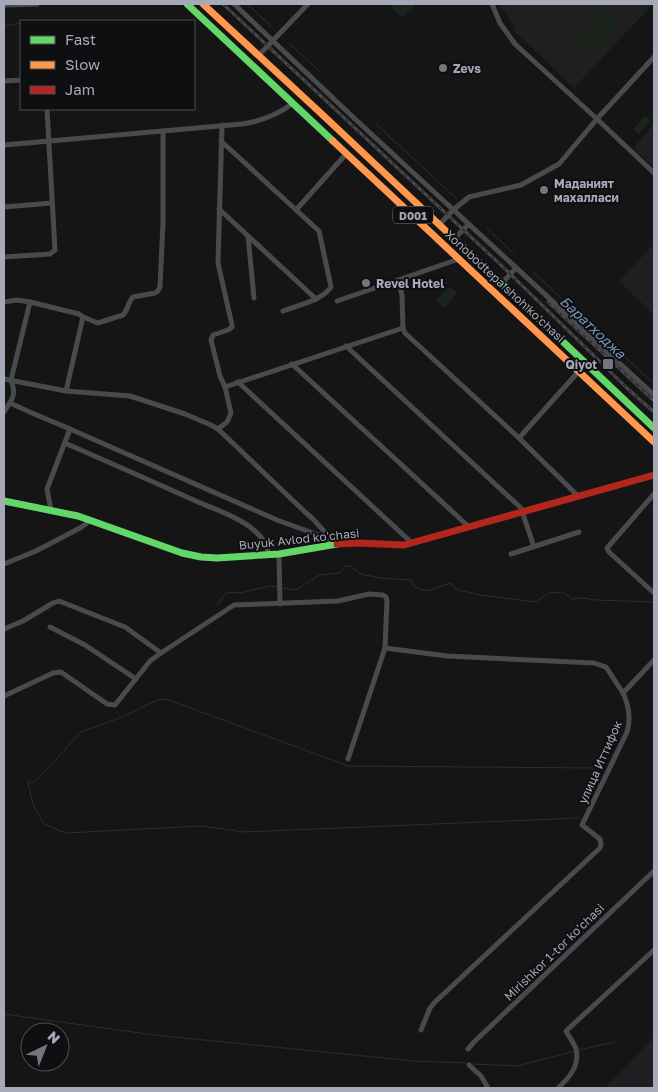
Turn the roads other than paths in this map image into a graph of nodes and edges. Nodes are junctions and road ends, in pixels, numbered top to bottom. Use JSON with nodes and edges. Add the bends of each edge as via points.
{"nodes":[{"id":1,"x":37,"y":4,"type":"edge"},
{"id":2,"x":187,"y":4,"type":"edge"},
{"id":3,"x":203,"y":4,"type":"edge"},
{"id":4,"x":234,"y":4,"type":"edge"},
{"id":5,"x":308,"y":4,"type":"edge"},
{"id":6,"x":492,"y":4,"type":"edge"},
{"id":7,"x":4,"y":5,"type":"edge"},
{"id":8,"x":272,"y":40,"type":"junction"},
{"id":9,"x":258,"y":56,"type":"junction"},
{"id":10,"x":654,"y":57,"type":"edge"},
{"id":11,"x":20,"y":80,"type":"edge"},
{"id":12,"x":4,"y":81,"type":"edge"},
{"id":13,"x":293,"y":102,"type":"junction"},
{"id":14,"x":47,"y":110,"type":"edge"},
{"id":15,"x":597,"y":119,"type":"junction"},
{"id":16,"x":222,"y":125,"type":"junction"},
{"id":17,"x":163,"y":131,"type":"junction"},
{"id":18,"x":49,"y":141,"type":"junction"},
{"id":19,"x":221,"y":141,"type":"junction"},
{"id":20,"x":4,"y":145,"type":"edge"},
{"id":21,"x":347,"y":153,"type":"junction"},
{"id":22,"x":654,"y":173,"type":"edge"},
{"id":23,"x":52,"y":203,"type":"junction"},
{"id":24,"x":4,"y":207,"type":"edge"},
{"id":25,"x":219,"y":209,"type":"junction"},
{"id":26,"x":296,"y":210,"type":"junction"},
{"id":27,"x":453,"y":210,"type":"junction"},
{"id":28,"x":438,"y":225,"type":"junction"},
{"id":29,"x":468,"y":225,"type":"junction"},
{"id":30,"x":248,"y":236,"type":"junction"},
{"id":31,"x":454,"y":239,"type":"junction"},
{"id":32,"x":4,"y":257,"type":"edge"},
{"id":33,"x":460,"y":259,"type":"junction"},
{"id":34,"x":516,"y":268,"type":"junction"},
{"id":35,"x":399,"y":280,"type":"junction"},
{"id":36,"x":501,"y":284,"type":"junction"},
{"id":37,"x":254,"y":298,"type":"dead end"},
{"id":38,"x":316,"y":299,"type":"junction"},
{"id":39,"x":337,"y":301,"type":"dead end"},
{"id":40,"x":4,"y":302,"type":"edge"},
{"id":41,"x":30,"y":302,"type":"junction"},
{"id":42,"x":283,"y":310,"type":"dead end"},
{"id":43,"x":83,"y":317,"type":"junction"},
{"id":44,"x":536,"y":317,"type":"junction"},
{"id":45,"x":529,"y":324,"type":"junction"},
{"id":46,"x":403,"y":328,"type":"junction"},
{"id":47,"x":346,"y":346,"type":"junction"},
{"id":48,"x":292,"y":364,"type":"junction"},
{"id":49,"x":578,"y":371,"type":"junction"},
{"id":50,"x":4,"y":379,"type":"edge"},
{"id":51,"x":11,"y":380,"type":"junction"},
{"id":52,"x":238,"y":382,"type":"junction"},
{"id":53,"x":225,"y":387,"type":"junction"},
{"id":54,"x":66,"y":391,"type":"junction"},
{"id":55,"x":654,"y":395,"type":"edge"},
{"id":56,"x":10,"y":403,"type":"junction"},
{"id":57,"x":4,"y":412,"type":"edge"},
{"id":58,"x":654,"y":428,"type":"edge"},
{"id":59,"x":70,"y":429,"type":"junction"},
{"id":60,"x":218,"y":430,"type":"junction"},
{"id":61,"x":519,"y":438,"type":"junction"},
{"id":62,"x":654,"y":442,"type":"edge"},
{"id":63,"x":65,"y":443,"type":"junction"},
{"id":64,"x":654,"y":475,"type":"edge"},
{"id":65,"x":654,"y":494,"type":"edge"},
{"id":66,"x":578,"y":496,"type":"junction"},
{"id":67,"x":4,"y":501,"type":"edge"},
{"id":68,"x":652,"y":502,"type":"edge"},
{"id":69,"x":51,"y":510,"type":"junction"},
{"id":70,"x":523,"y":512,"type":"junction"},
{"id":71,"x":89,"y":519,"type":"junction"},
{"id":72,"x":468,"y":526,"type":"junction"},
{"id":73,"x":578,"y":532,"type":"dead end"},
{"id":74,"x":412,"y":542,"type":"junction"},
{"id":75,"x":336,"y":543,"type":"junction"},
{"id":76,"x":534,"y":547,"type":"junction"},
{"id":77,"x":279,"y":554,"type":"junction"},
{"id":78,"x":511,"y":554,"type":"dead end"},
{"id":79,"x":268,"y":555,"type":"junction"},
{"id":80,"x":4,"y":564,"type":"edge"},
{"id":81,"x":654,"y":593,"type":"edge"},
{"id":82,"x":280,"y":604,"type":"junction"},
{"id":83,"x":50,"y":628,"type":"dead end"},
{"id":84,"x":4,"y":629,"type":"edge"},
{"id":85,"x":385,"y":648,"type":"junction"},
{"id":86,"x":161,"y":653,"type":"junction"},
{"id":87,"x":654,"y":660,"type":"edge"},
{"id":88,"x":136,"y":679,"type":"junction"},
{"id":89,"x":623,"y":693,"type":"junction"},
{"id":90,"x":4,"y":696,"type":"edge"},
{"id":91,"x":348,"y":759,"type":"dead end"},
{"id":92,"x":654,"y":871,"type":"edge"},
{"id":93,"x":654,"y":950,"type":"edge"},
{"id":94,"x":421,"y":1030,"type":"dead end"},
{"id":95,"x":468,"y":1049,"type":"dead end"},
{"id":96,"x":469,"y":1065,"type":"dead end"},
{"id":97,"x":488,"y":1088,"type":"edge"},
{"id":98,"x":558,"y":1088,"type":"edge"}],
"edges":[{"from":1,"to":7,"type":"street"},
{"from":2,"to":13,"type":"main road","name":"Xonobodtepa shoh ko'chasi","number":"D001"},
{"from":3,"to":9,"type":"main road","name":"Xonobodtepa shoh ko'chasi","number":"D001"},
{"from":4,"to":8,"type":"street"},
{"from":5,"to":8,"type":"street"},
{"from":6,"to":15,"type":"street","via":[[500,24],[515,44]]},
{"from":8,"to":9,"type":"street"},
{"from":8,"to":27,"type":"street"},
{"from":9,"to":28,"type":"main road","name":"Xonobodtepa shoh ko'chasi","number":"D001"},
{"from":10,"to":15,"type":"street"},
{"from":11,"to":12,"type":"street"},
{"from":13,"to":16,"type":"street","via":[[263,120]]},
{"from":13,"to":21,"type":"main road","name":"Xonobodtepa shoh ko'chasi","number":"D001"},
{"from":14,"to":18,"type":"street"},
{"from":15,"to":22,"type":"street"},
{"from":15,"to":27,"type":"street","via":[[559,164],[521,185],[469,197]]},
{"from":16,"to":17,"type":"street"},
{"from":16,"to":19,"type":"street"},
{"from":17,"to":18,"type":"street"},
{"from":17,"to":43,"type":"street","via":[[160,288],[155,293],[133,297],[123,316],[98,323]]},
{"from":18,"to":20,"type":"street"},
{"from":18,"to":23,"type":"street"},
{"from":19,"to":25,"type":"street"},
{"from":19,"to":26,"type":"street"},
{"from":21,"to":26,"type":"street"},
{"from":21,"to":33,"type":"main road","name":"Xonobodtepa shoh ko'chasi","number":"D001"},
{"from":23,"to":24,"type":"street"},
{"from":23,"to":32,"type":"street","via":[[53,253]]},
{"from":25,"to":30,"type":"street"},
{"from":25,"to":53,"type":"street","via":[[218,263],[232,327],[212,335],[211,340]]},
{"from":26,"to":38,"type":"street","via":[[319,231],[331,287]]},
{"from":27,"to":28,"type":"street"},
{"from":27,"to":29,"type":"street"},
{"from":28,"to":31,"type":"main road","name":"Xonobodtepa shoh ko'chasi","number":"D001"},
{"from":29,"to":31,"type":"street"},
{"from":29,"to":34,"type":"street"},
{"from":30,"to":37,"type":"street"},
{"from":30,"to":38,"type":"street"},
{"from":31,"to":36,"type":"main road","name":"Xonobodtepa shoh ko'chasi","number":"D001"},
{"from":33,"to":35,"type":"street"},
{"from":33,"to":45,"type":"main road","name":"Xonobodtepa shoh ko'chasi","number":"D001"},
{"from":34,"to":36,"type":"street"},
{"from":34,"to":55,"type":"street"},
{"from":35,"to":39,"type":"street"},
{"from":35,"to":46,"type":"street"},
{"from":36,"to":44,"type":"main road","name":"Xonobodtepa shoh ko'chasi","number":"D001"},
{"from":38,"to":42,"type":"street"},
{"from":40,"to":41,"type":"street"},
{"from":41,"to":43,"type":"street"},
{"from":41,"to":51,"type":"street"},
{"from":43,"to":54,"type":"street"},
{"from":44,"to":45,"type":"main road"},
{"from":44,"to":58,"type":"main road","name":"Xonobodtepa shoh ko'chasi","number":"D001"},
{"from":45,"to":49,"type":"main road","name":"Xonobodtepa shoh ko'chasi","number":"D001"},
{"from":46,"to":47,"type":"street"},
{"from":46,"to":61,"type":"street"},
{"from":47,"to":48,"type":"street"},
{"from":47,"to":70,"type":"street"},
{"from":48,"to":52,"type":"street"},
{"from":48,"to":72,"type":"street"},
{"from":49,"to":61,"type":"street"},
{"from":49,"to":62,"type":"main road","name":"Xonobodtepa shoh ko'chasi","number":"D001"},
{"from":50,"to":51,"type":"street"},
{"from":51,"to":54,"type":"street"},
{"from":51,"to":56,"type":"street","via":[[15,389]]},
{"from":52,"to":53,"type":"street"},
{"from":52,"to":74,"type":"street"},
{"from":53,"to":60,"type":"street","via":[[231,413]]},
{"from":54,"to":60,"type":"street","via":[[130,396],[185,414]]},
{"from":56,"to":57,"type":"street"},
{"from":56,"to":59,"type":"street"},
{"from":59,"to":63,"type":"street"},
{"from":59,"to":75,"type":"street"},
{"from":60,"to":75,"type":"street"},
{"from":61,"to":66,"type":"street"},
{"from":63,"to":69,"type":"street","via":[[47,489]]},
{"from":63,"to":79,"type":"street","via":[[242,522],[262,537]]},
{"from":64,"to":66,"type":"main road","name":"Buyuk Avlod koʻchasi"},
{"from":65,"to":68,"type":"street"},
{"from":66,"to":70,"type":"main road","name":"Buyuk Avlod koʻchasi"},
{"from":67,"to":69,"type":"main road","name":"Buyuk Avlod koʻchasi"},
{"from":68,"to":81,"type":"street","via":[[608,548]]},
{"from":69,"to":71,"type":"main road","name":"Buyuk Avlod koʻchasi"},
{"from":70,"to":72,"type":"main road","name":"Buyuk Avlod koʻchasi"},
{"from":70,"to":76,"type":"street"},
{"from":71,"to":79,"type":"main road","name":"Buyuk Avlod koʻchasi","via":[[191,555],[217,558]]},
{"from":71,"to":80,"type":"street","via":[[80,528]]},
{"from":72,"to":74,"type":"main road","name":"Buyuk Avlod koʻchasi"},
{"from":73,"to":76,"type":"street"},
{"from":74,"to":75,"type":"main road","name":"Buyuk Avlod koʻchasi","via":[[404,545]]},
{"from":75,"to":77,"type":"main road","name":"Buyuk Avlod koʻchasi"},
{"from":76,"to":78,"type":"street"},
{"from":77,"to":79,"type":"main road","name":"Buyuk Avlod koʻchasi"},
{"from":77,"to":82,"type":"street"},
{"from":82,"to":85,"type":"street","via":[[383,595],[387,601]]},
{"from":82,"to":86,"type":"street","via":[[234,605]]},
{"from":83,"to":88,"type":"street","via":[[85,644]]},
{"from":84,"to":86,"type":"street","via":[[59,601],[125,627]]},
{"from":85,"to":89,"type":"street","name":"улица Иттифок","via":[[447,656],[594,663],[606,667]]},
{"from":85,"to":91,"type":"street"},
{"from":86,"to":88,"type":"street"},
{"from":87,"to":89,"type":"street"},
{"from":88,"to":90,"type":"street","via":[[115,705],[107,704],[61,672],[53,672]]},
{"from":89,"to":94,"type":"street","name":"улица Иттифок","via":[[630,722],[627,732],[582,825],[600,840],[600,848],[435,1002]]},
{"from":92,"to":95,"type":"street","name":"Mirishkor 1-tor ko'chasi"},
{"from":93,"to":98,"type":"street","via":[[566,1031],[577,1051],[577,1058],[572,1075]]},
{"from":96,"to":97,"type":"street"}]}
